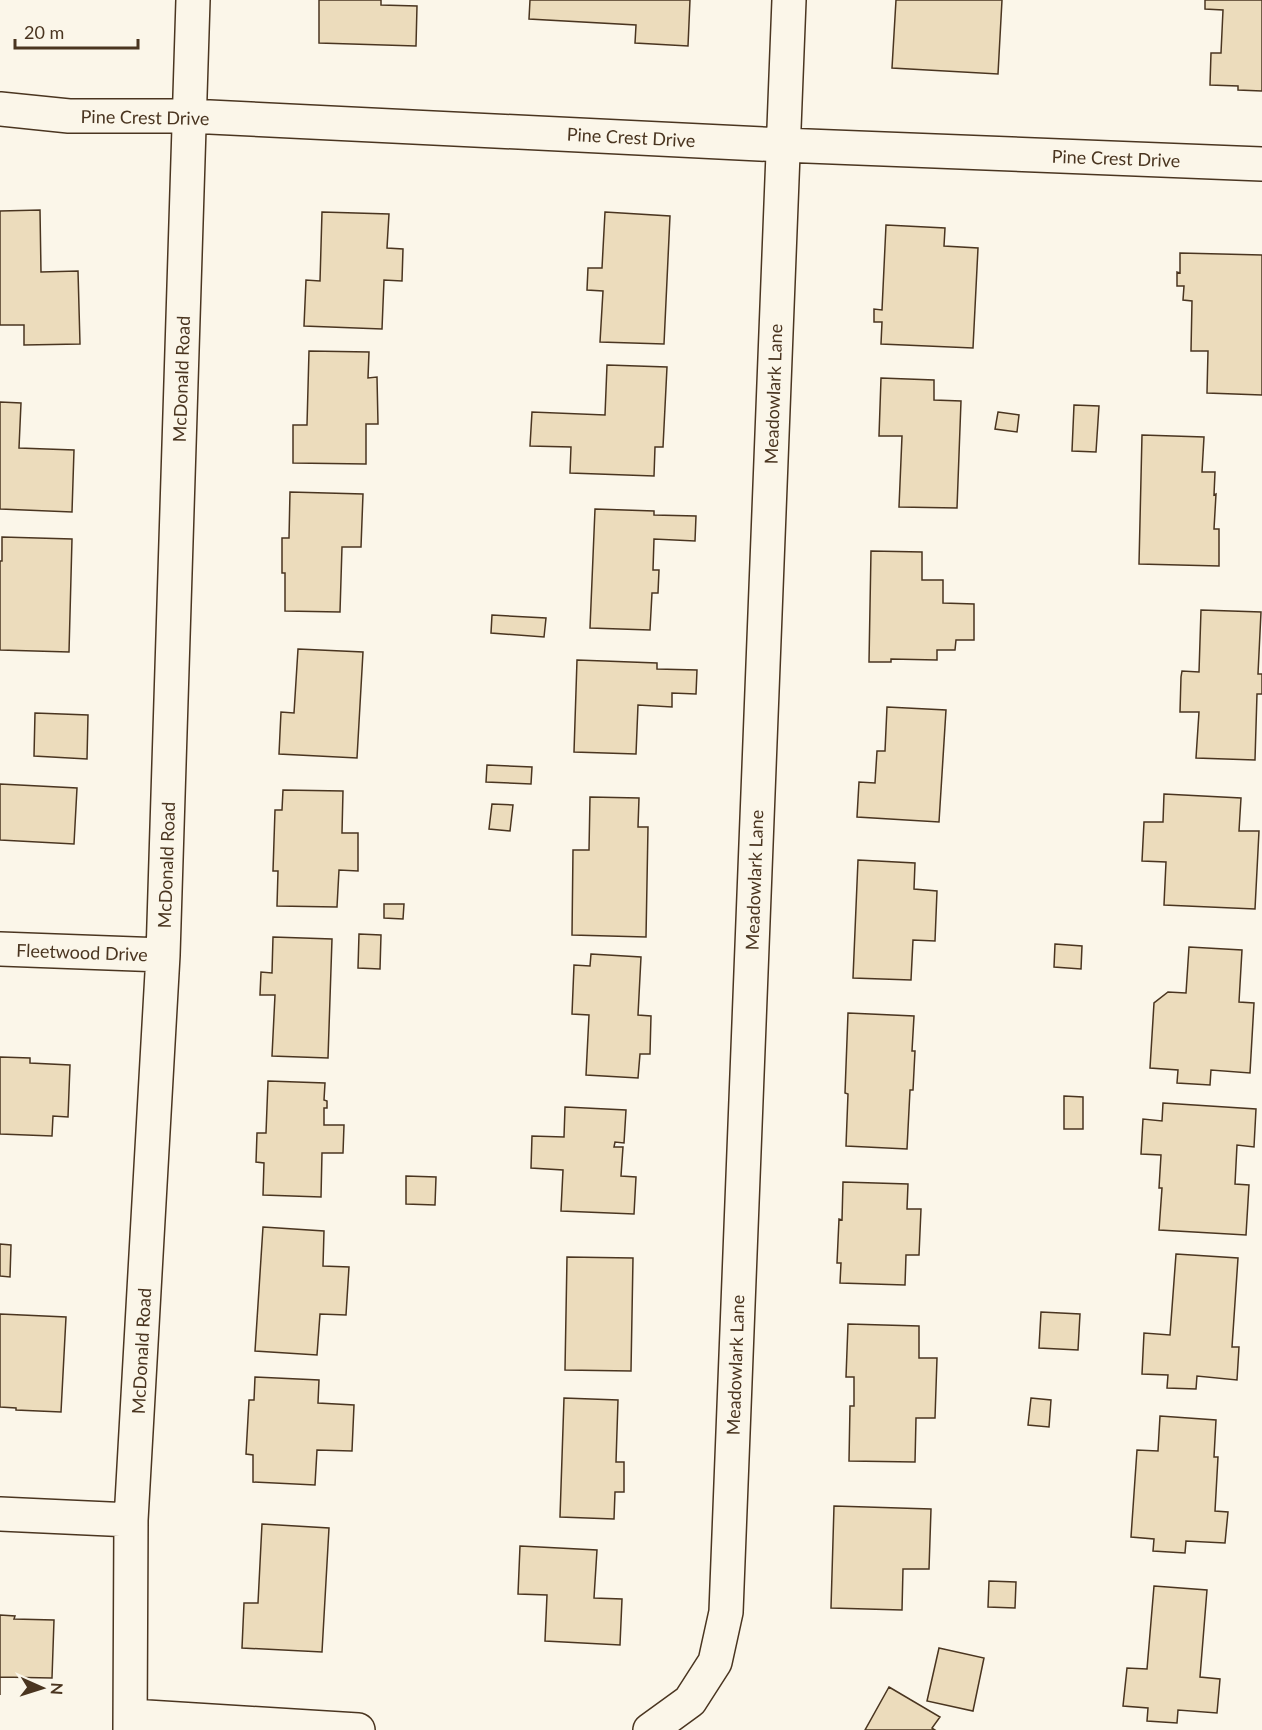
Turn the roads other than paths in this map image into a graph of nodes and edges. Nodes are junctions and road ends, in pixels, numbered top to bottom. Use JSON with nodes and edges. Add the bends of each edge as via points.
{"nodes":[{"id":1,"x":193,"y":0,"type":"edge"},
{"id":2,"x":789,"y":0,"type":"edge"},
{"id":3,"x":0,"y":109,"type":"edge"},
{"id":4,"x":189,"y":116,"type":"junction"},
{"id":5,"x":782,"y":145,"type":"junction"},
{"id":6,"x":1262,"y":164,"type":"edge"},
{"id":7,"x":0,"y":949,"type":"edge"},
{"id":8,"x":163,"y":955,"type":"junction"},
{"id":9,"x":0,"y":1514,"type":"edge"},
{"id":10,"x":131,"y":1520,"type":"junction"},
{"id":11,"x":130,"y":1723,"type":"edge"},
{"id":12,"x":358,"y":1730,"type":"edge"},
{"id":13,"x":650,"y":1730,"type":"edge"}],
"edges":[{"from":1,"to":4,"type":"street","name":"McDonald Road"},
{"from":2,"to":5,"type":"street","name":"Meadowlark Lane"},
{"from":3,"to":4,"type":"street","name":"Pine Crest Drive","via":[[69,117]]},
{"from":4,"to":5,"type":"street","name":"Pine Crest Drive"},
{"from":4,"to":8,"type":"street","name":"McDonald Road"},
{"from":5,"to":6,"type":"street","name":"Pine Crest Drive"},
{"from":5,"to":13,"type":"street","name":"Meadowlark Lane","via":[[726,1612],[715,1662],[690,1701]]},
{"from":7,"to":8,"type":"street","name":"Fleetwood Drive"},
{"from":8,"to":10,"type":"street","name":"McDonald Road"},
{"from":9,"to":10,"type":"street"},
{"from":10,"to":11,"type":"street","name":"McDonald Road"},
{"from":11,"to":12,"type":"street"}]}
